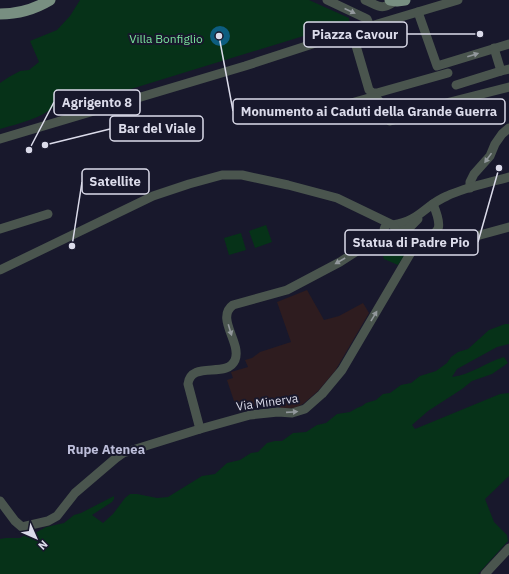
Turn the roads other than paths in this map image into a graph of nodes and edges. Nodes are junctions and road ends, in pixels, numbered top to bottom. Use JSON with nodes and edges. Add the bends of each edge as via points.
{"nodes":[{"id":1,"x":50,"y":0,"type":"edge"},
{"id":2,"x":327,"y":0,"type":"edge"},
{"id":3,"x":365,"y":0,"type":"edge"},
{"id":4,"x":396,"y":0,"type":"edge"},
{"id":5,"x":458,"y":0,"type":"edge"},
{"id":6,"x":418,"y":12,"type":"junction"},
{"id":7,"x":0,"y":14,"type":"edge"},
{"id":8,"x":370,"y":26,"type":"junction"},
{"id":9,"x":352,"y":32,"type":"junction"},
{"id":10,"x":509,"y":44,"type":"edge"},
{"id":11,"x":494,"y":48,"type":"junction"},
{"id":12,"x":505,"y":70,"type":"edge"},
{"id":13,"x":448,"y":72,"type":"dead end"},
{"id":14,"x":456,"y":85,"type":"dead end"},
{"id":15,"x":509,"y":87,"type":"edge"},
{"id":16,"x":301,"y":108,"type":"dead end"},
{"id":17,"x":509,"y":128,"type":"edge"},
{"id":18,"x":0,"y":139,"type":"edge"},
{"id":19,"x":509,"y":177,"type":"edge"},
{"id":20,"x":470,"y":188,"type":"junction"},
{"id":21,"x":433,"y":204,"type":"junction"},
{"id":22,"x":48,"y":214,"type":"dead end"},
{"id":23,"x":509,"y":227,"type":"edge"},
{"id":24,"x":0,"y":229,"type":"edge"},
{"id":25,"x":389,"y":230,"type":"junction"},
{"id":26,"x":436,"y":247,"type":"dead end"},
{"id":27,"x":0,"y":270,"type":"edge"},
{"id":28,"x":200,"y":429,"type":"junction"},
{"id":29,"x":0,"y":501,"type":"edge"},
{"id":30,"x":509,"y":548,"type":"edge"},
{"id":31,"x":485,"y":574,"type":"edge"}],
"edges":[{"from":1,"to":7,"type":"main road","via":[[24,11]]},
{"from":2,"to":8,"type":"street","one_way":true,"via":[[367,19]]},
{"from":3,"to":4,"type":"street","via":[[387,7]]},
{"from":5,"to":6,"type":"street"},
{"from":6,"to":8,"type":"street"},
{"from":6,"to":11,"type":"street","one_way":true,"via":[[437,66]]},
{"from":8,"to":9,"type":"street"},
{"from":9,"to":13,"type":"street","via":[[369,90],[373,93]]},
{"from":9,"to":18,"type":"street"},
{"from":10,"to":11,"type":"street"},
{"from":11,"to":12,"type":"street"},
{"from":12,"to":14,"type":"street"},
{"from":15,"to":16,"type":"street","via":[[390,121],[383,105],[376,98],[344,105]]},
{"from":17,"to":20,"type":"street","one_way":true,"via":[[474,174]]},
{"from":19,"to":20,"type":"street"},
{"from":20,"to":21,"type":"street","via":[[446,196]]},
{"from":21,"to":25,"type":"street","via":[[422,214]]},
{"from":28,"to":21,"type":"street","name":"Via Minerva","one_way":true,"via":[[266,412],[298,412],[322,394],[342,370],[414,250],[436,232],[439,219]]},
{"from":22,"to":24,"type":"street"},
{"from":23,"to":26,"type":"street"},
{"from":25,"to":27,"type":"street","via":[[373,216],[337,198],[242,175],[222,175],[153,196]]},
{"from":25,"to":28,"type":"street","one_way":true,"via":[[340,262],[286,290],[230,306],[226,318],[236,351],[234,361],[226,369],[195,373],[188,381]]},
{"from":28,"to":29,"type":"street","name":"Via Minerva","via":[[123,453],[75,493],[57,516],[48,521],[22,527]]},
{"from":30,"to":31,"type":"street"}]}
